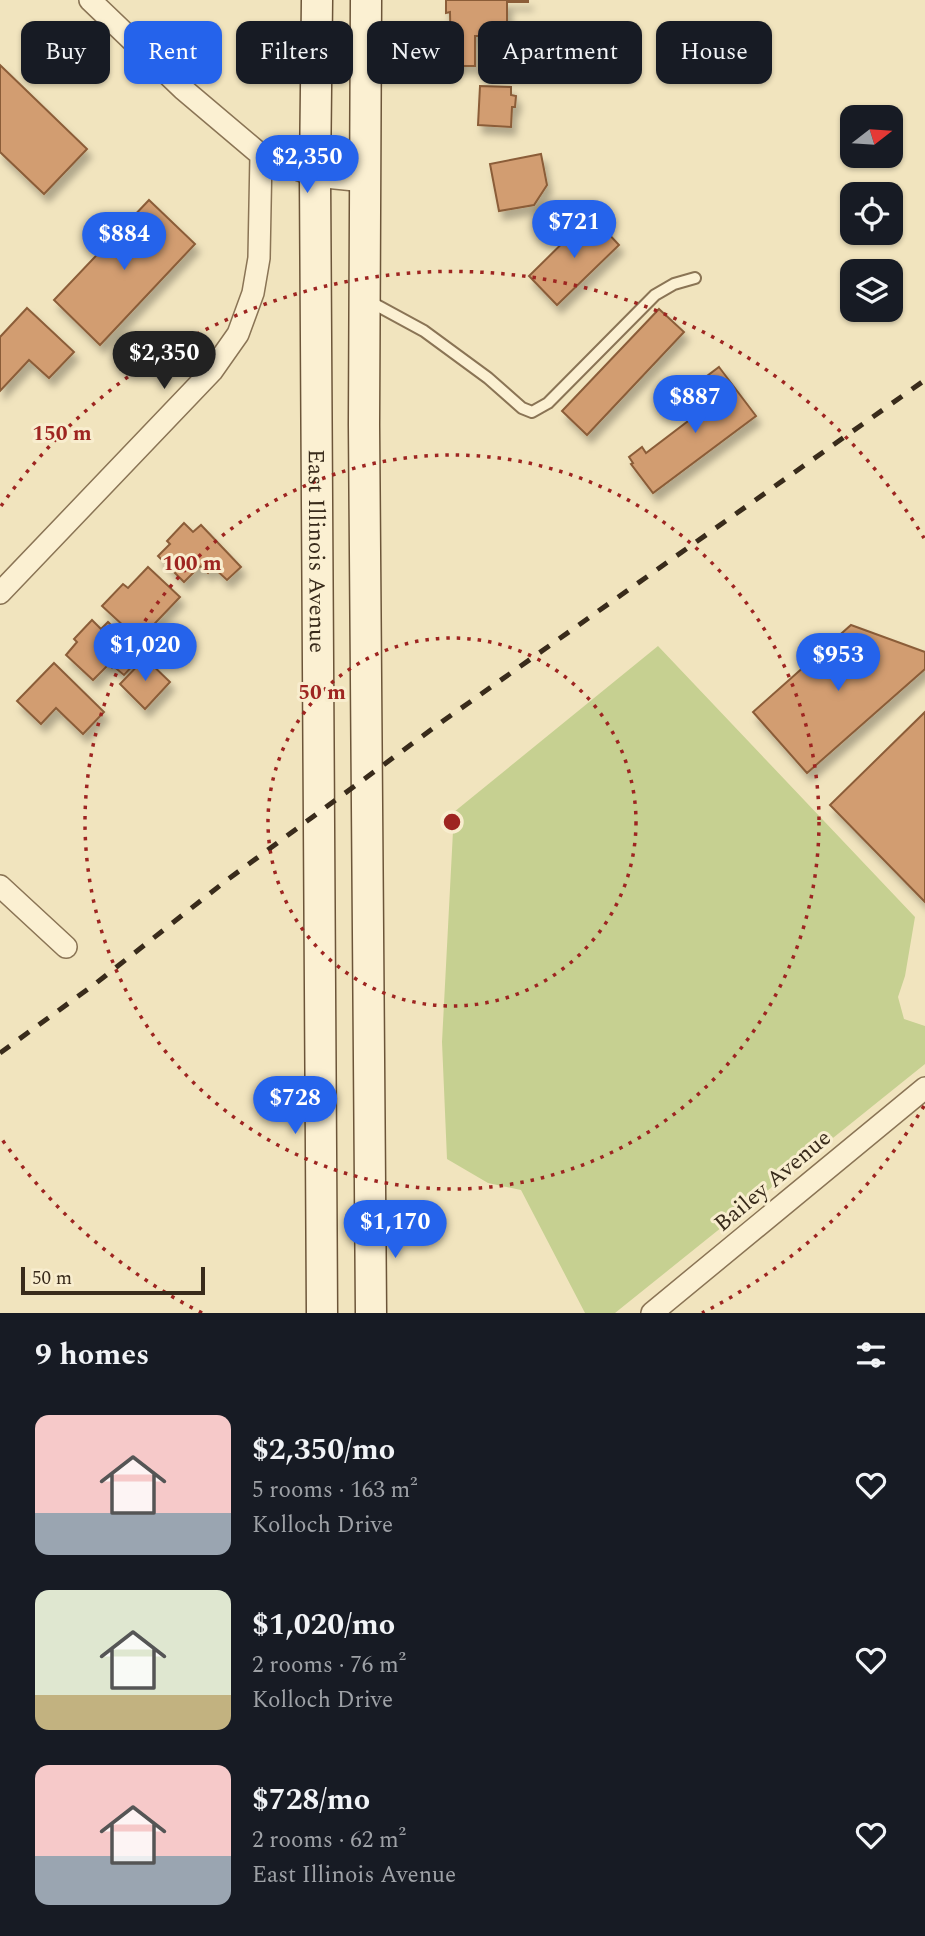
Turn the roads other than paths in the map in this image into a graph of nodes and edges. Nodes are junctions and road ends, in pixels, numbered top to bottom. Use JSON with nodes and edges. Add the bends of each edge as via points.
{"nodes":[{"id":1,"x":90,"y":0,"type":"edge"},
{"id":2,"x":317,"y":0,"type":"edge"},
{"id":3,"x":366,"y":0,"type":"edge"},
{"id":4,"x":261,"y":155,"type":"junction"},
{"id":5,"x":315,"y":176,"type":"junction"},
{"id":6,"x":365,"y":181,"type":"junction"},
{"id":7,"x":695,"y":278,"type":"dead end"},
{"id":8,"x":364,"y":299,"type":"junction"},
{"id":9,"x":0,"y":593,"type":"edge"},
{"id":10,"x":0,"y":886,"type":"edge"},
{"id":11,"x":66,"y":947,"type":"dead end"},
{"id":12,"x":925,"y":1088,"type":"edge"},
{"id":13,"x":322,"y":1313,"type":"edge"},
{"id":14,"x":371,"y":1313,"type":"edge"},
{"id":15,"x":653,"y":1313,"type":"edge"}],
"edges":[{"from":1,"to":4,"type":"street"},
{"from":2,"to":5,"type":"main road","name":"East Illinois Avenue"},
{"from":3,"to":6,"type":"main road","name":"East Illinois Avenue"},
{"from":4,"to":5,"type":"street"},
{"from":4,"to":9,"type":"street","via":[[260,258],[238,334],[212,371]]},
{"from":5,"to":6,"type":"street"},
{"from":5,"to":13,"type":"main road","name":"East Illinois Avenue"},
{"from":6,"to":8,"type":"main road","name":"East Illinois Avenue"},
{"from":7,"to":8,"type":"lane","via":[[655,295],[548,403],[532,412],[424,331]]},
{"from":8,"to":14,"type":"main road","name":"East Illinois Avenue"},
{"from":10,"to":11,"type":"street"},
{"from":12,"to":15,"type":"street","name":"Bailey Avenue"}]}
